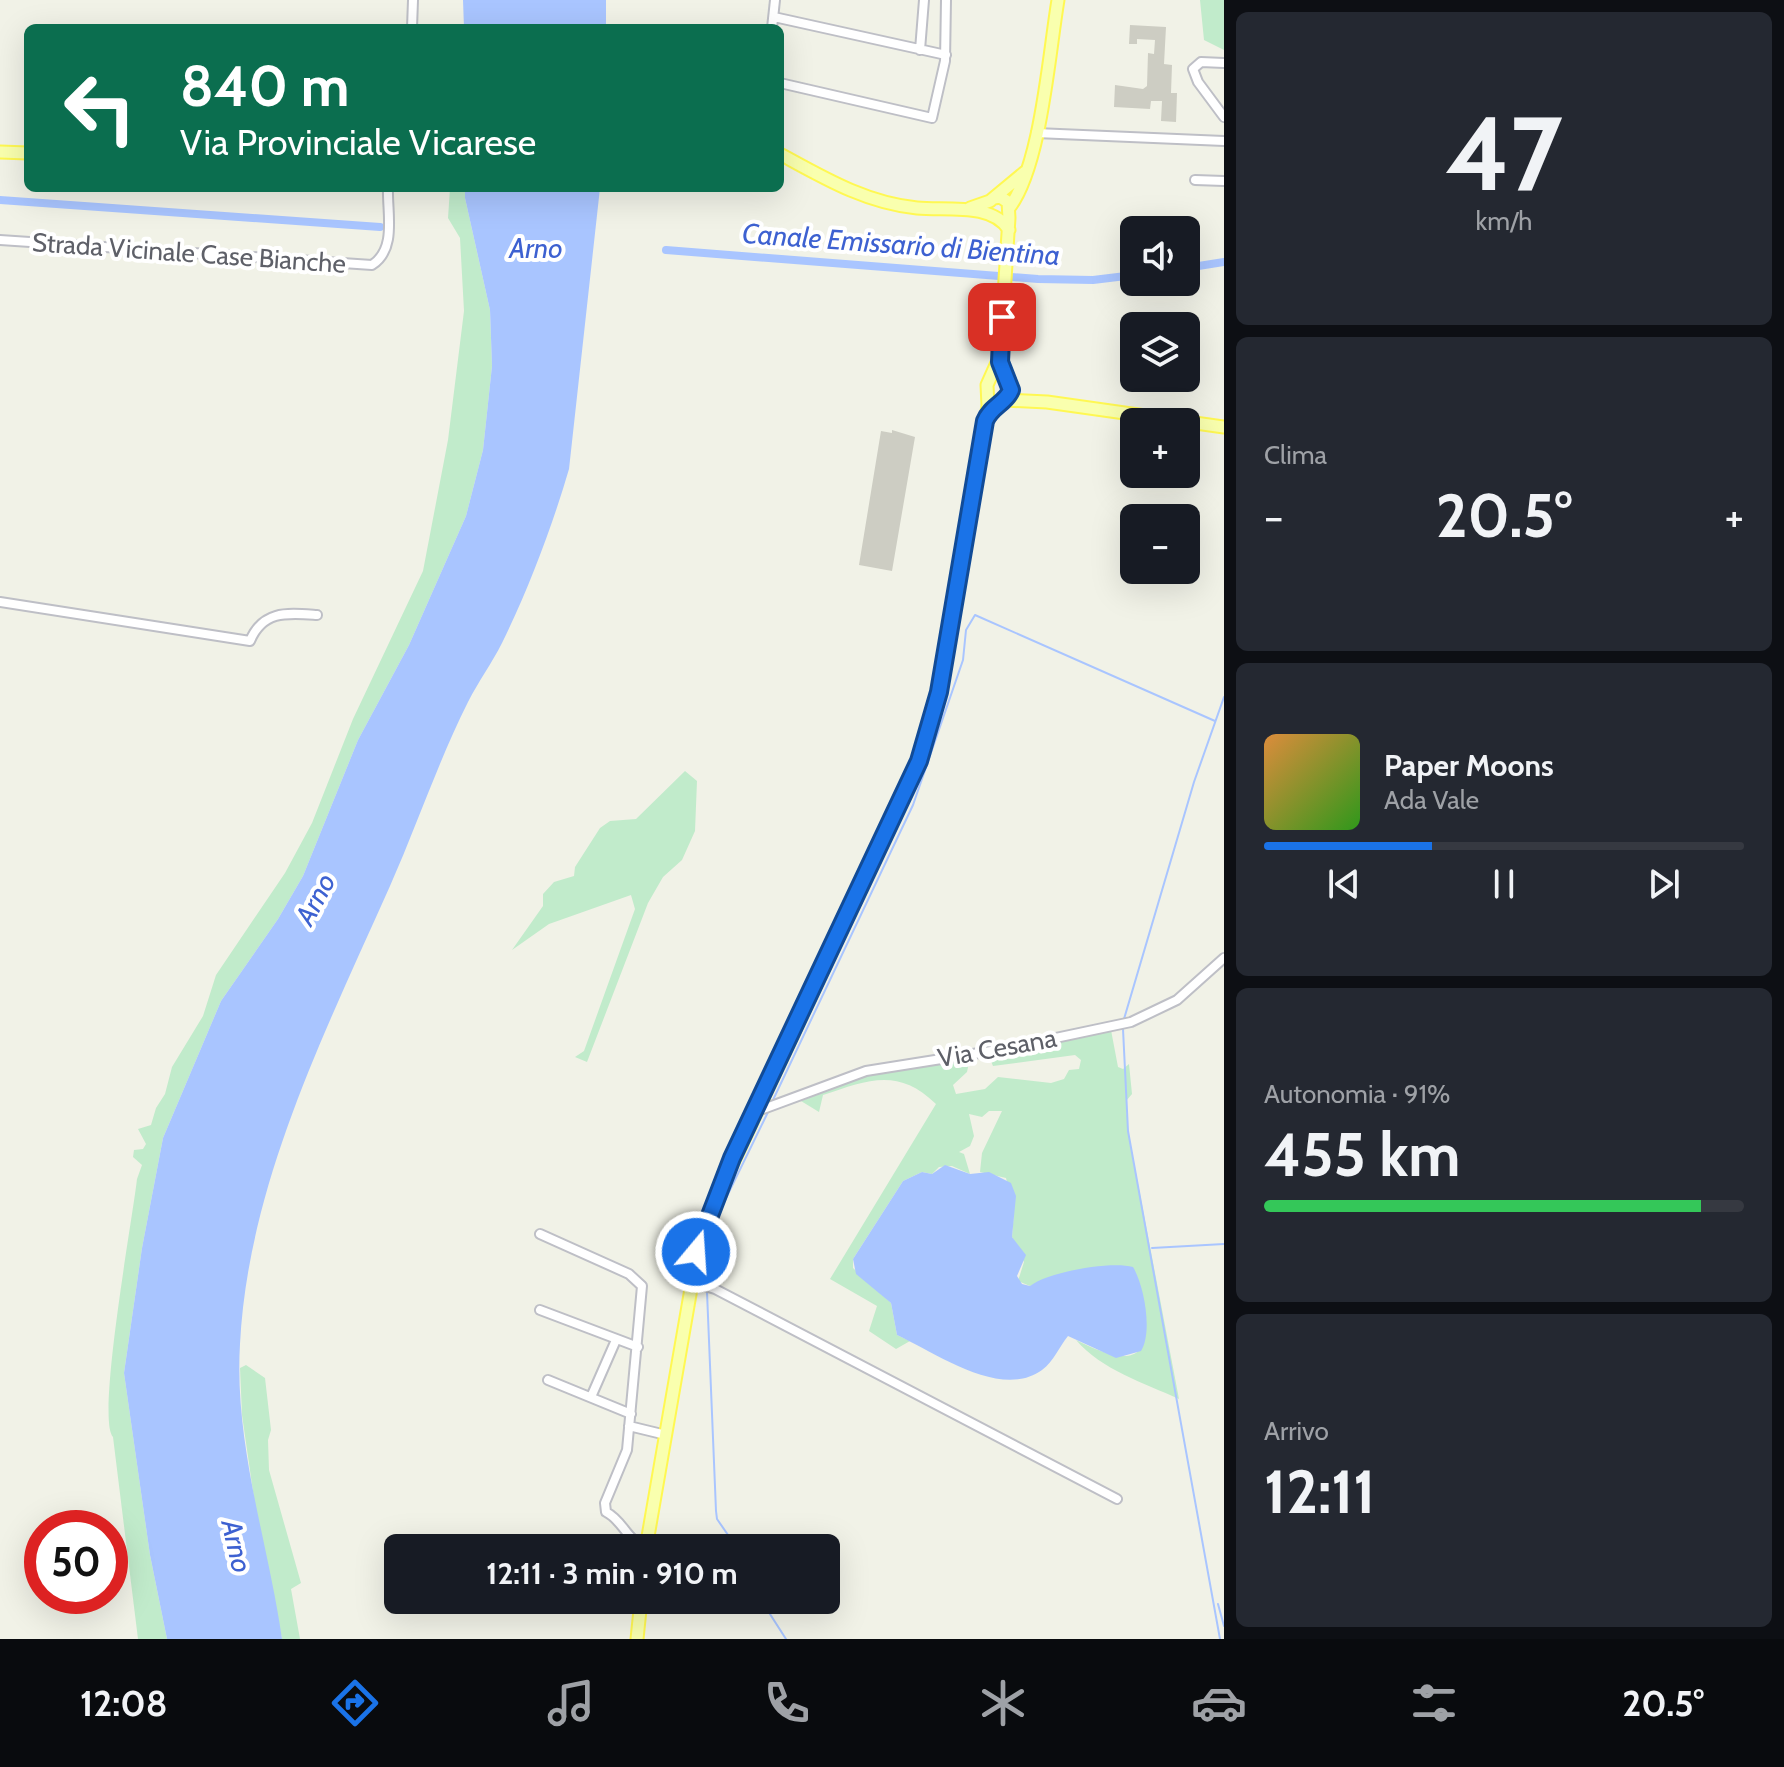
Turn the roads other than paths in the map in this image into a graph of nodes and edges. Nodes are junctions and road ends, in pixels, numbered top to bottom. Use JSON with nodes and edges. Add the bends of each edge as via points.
{"nodes":[{"id":1,"x":413,"y":0,"type":"edge"},
{"id":2,"x":775,"y":0,"type":"edge"},
{"id":3,"x":924,"y":0,"type":"edge"},
{"id":4,"x":946,"y":0,"type":"edge"},
{"id":5,"x":1058,"y":0,"type":"edge"},
{"id":6,"x":774,"y":17,"type":"junction"},
{"id":7,"x":412,"y":24,"type":"edge"},
{"id":8,"x":773,"y":24,"type":"edge"},
{"id":9,"x":920,"y":50,"type":"junction"},
{"id":10,"x":946,"y":55,"type":"junction"},
{"id":11,"x":1224,"y":63,"type":"edge"},
{"id":12,"x":784,"y":84,"type":"edge"},
{"id":13,"x":1224,"y":117,"type":"edge"},
{"id":14,"x":1036,"y":133,"type":"junction"},
{"id":15,"x":1224,"y":141,"type":"edge"},
{"id":16,"x":0,"y":152,"type":"edge"},
{"id":17,"x":24,"y":153,"type":"edge"},
{"id":18,"x":784,"y":156,"type":"edge"},
{"id":19,"x":1025,"y":171,"type":"junction"},
{"id":20,"x":1195,"y":180,"type":"dead end"},
{"id":21,"x":1224,"y":181,"type":"edge"},
{"id":22,"x":388,"y":192,"type":"edge"},
{"id":23,"x":992,"y":200,"type":"junction"},
{"id":24,"x":962,"y":210,"type":"junction"},
{"id":25,"x":1003,"y":213,"type":"junction"},
{"id":26,"x":0,"y":240,"type":"edge"},
{"id":27,"x":1000,"y":356,"type":"junction"},
{"id":28,"x":992,"y":379,"type":"junction"},
{"id":29,"x":1008,"y":383,"type":"junction"},
{"id":30,"x":987,"y":394,"type":"junction"},
{"id":31,"x":1002,"y":400,"type":"junction"},
{"id":32,"x":1047,"y":402,"type":"junction"},
{"id":33,"x":985,"y":421,"type":"junction"},
{"id":34,"x":1224,"y":427,"type":"edge"},
{"id":35,"x":0,"y":602,"type":"edge"},
{"id":36,"x":317,"y":615,"type":"dead end"},
{"id":37,"x":1224,"y":958,"type":"edge"},
{"id":38,"x":766,"y":1108,"type":"junction"},
{"id":39,"x":540,"y":1234,"type":"dead end"},
{"id":40,"x":692,"y":1282,"type":"junction"},
{"id":41,"x":540,"y":1310,"type":"dead end"},
{"id":42,"x":616,"y":1340,"type":"junction"},
{"id":43,"x":638,"y":1347,"type":"junction"},
{"id":44,"x":548,"y":1380,"type":"dead end"},
{"id":45,"x":591,"y":1397,"type":"junction"},
{"id":46,"x":631,"y":1414,"type":"junction"},
{"id":47,"x":629,"y":1426,"type":"junction"},
{"id":48,"x":666,"y":1435,"type":"junction"},
{"id":49,"x":1117,"y":1499,"type":"dead end"},
{"id":50,"x":626,"y":1534,"type":"edge"},
{"id":51,"x":648,"y":1534,"type":"edge"},
{"id":52,"x":639,"y":1614,"type":"edge"},
{"id":53,"x":636,"y":1639,"type":"edge"}],
"edges":[{"from":1,"to":7,"type":"street"},
{"from":2,"to":6,"type":"street"},
{"from":3,"to":9,"type":"street"},
{"from":4,"to":10,"type":"street"},
{"from":5,"to":14,"type":"main road"},
{"from":6,"to":8,"type":"street"},
{"from":6,"to":9,"type":"street"},
{"from":9,"to":10,"type":"street"},
{"from":10,"to":12,"type":"street","via":[[932,118]]},
{"from":11,"to":13,"type":"street","via":[[1197,63],[1193,73]]},
{"from":14,"to":15,"type":"street"},
{"from":14,"to":19,"type":"main road"},
{"from":16,"to":17,"type":"main road"},
{"from":18,"to":24,"type":"main road","via":[[873,200]]},
{"from":19,"to":23,"type":"main road"},
{"from":19,"to":25,"type":"main road"},
{"from":20,"to":21,"type":"street"},
{"from":22,"to":26,"type":"street","name":"Strada Vicinale Case Bianche","via":[[388,240],[378,261],[367,266]]},
{"from":23,"to":24,"type":"main road"},
{"from":23,"to":25,"type":"main road","via":[[988,209]]},
{"from":23,"to":25,"type":"main road","via":[[1003,198]]},
{"from":24,"to":25,"type":"main road"},
{"from":25,"to":27,"type":"main road","via":[[1009,234]]},
{"from":27,"to":28,"type":"main road"},
{"from":27,"to":29,"type":"main road"},
{"from":28,"to":29,"type":"main road"},
{"from":28,"to":30,"type":"main road"},
{"from":29,"to":31,"type":"main road"},
{"from":29,"to":32,"type":"main road"},
{"from":30,"to":31,"type":"main road"},
{"from":30,"to":33,"type":"main road"},
{"from":31,"to":32,"type":"main road"},
{"from":31,"to":33,"type":"main road"},
{"from":32,"to":34,"type":"main road"},
{"from":33,"to":38,"type":"main road","via":[[928,736]]},
{"from":35,"to":36,"type":"street","via":[[250,641],[270,616]]},
{"from":37,"to":38,"type":"street","name":"Via Cesana","via":[[1177,1000],[1123,1023],[866,1071]]},
{"from":38,"to":40,"type":"main road","via":[[701,1231]]},
{"from":39,"to":43,"type":"street","via":[[639,1280],[644,1292]]},
{"from":40,"to":48,"type":"main road"},
{"from":40,"to":49,"type":"street"},
{"from":41,"to":42,"type":"street"},
{"from":42,"to":43,"type":"street"},
{"from":42,"to":45,"type":"street"},
{"from":43,"to":46,"type":"street"},
{"from":44,"to":45,"type":"street"},
{"from":45,"to":46,"type":"street"},
{"from":46,"to":47,"type":"street"},
{"from":47,"to":48,"type":"street"},
{"from":47,"to":50,"type":"street","via":[[627,1450],[605,1503],[606,1512]]},
{"from":48,"to":51,"type":"main road"},
{"from":52,"to":53,"type":"main road"}]}
